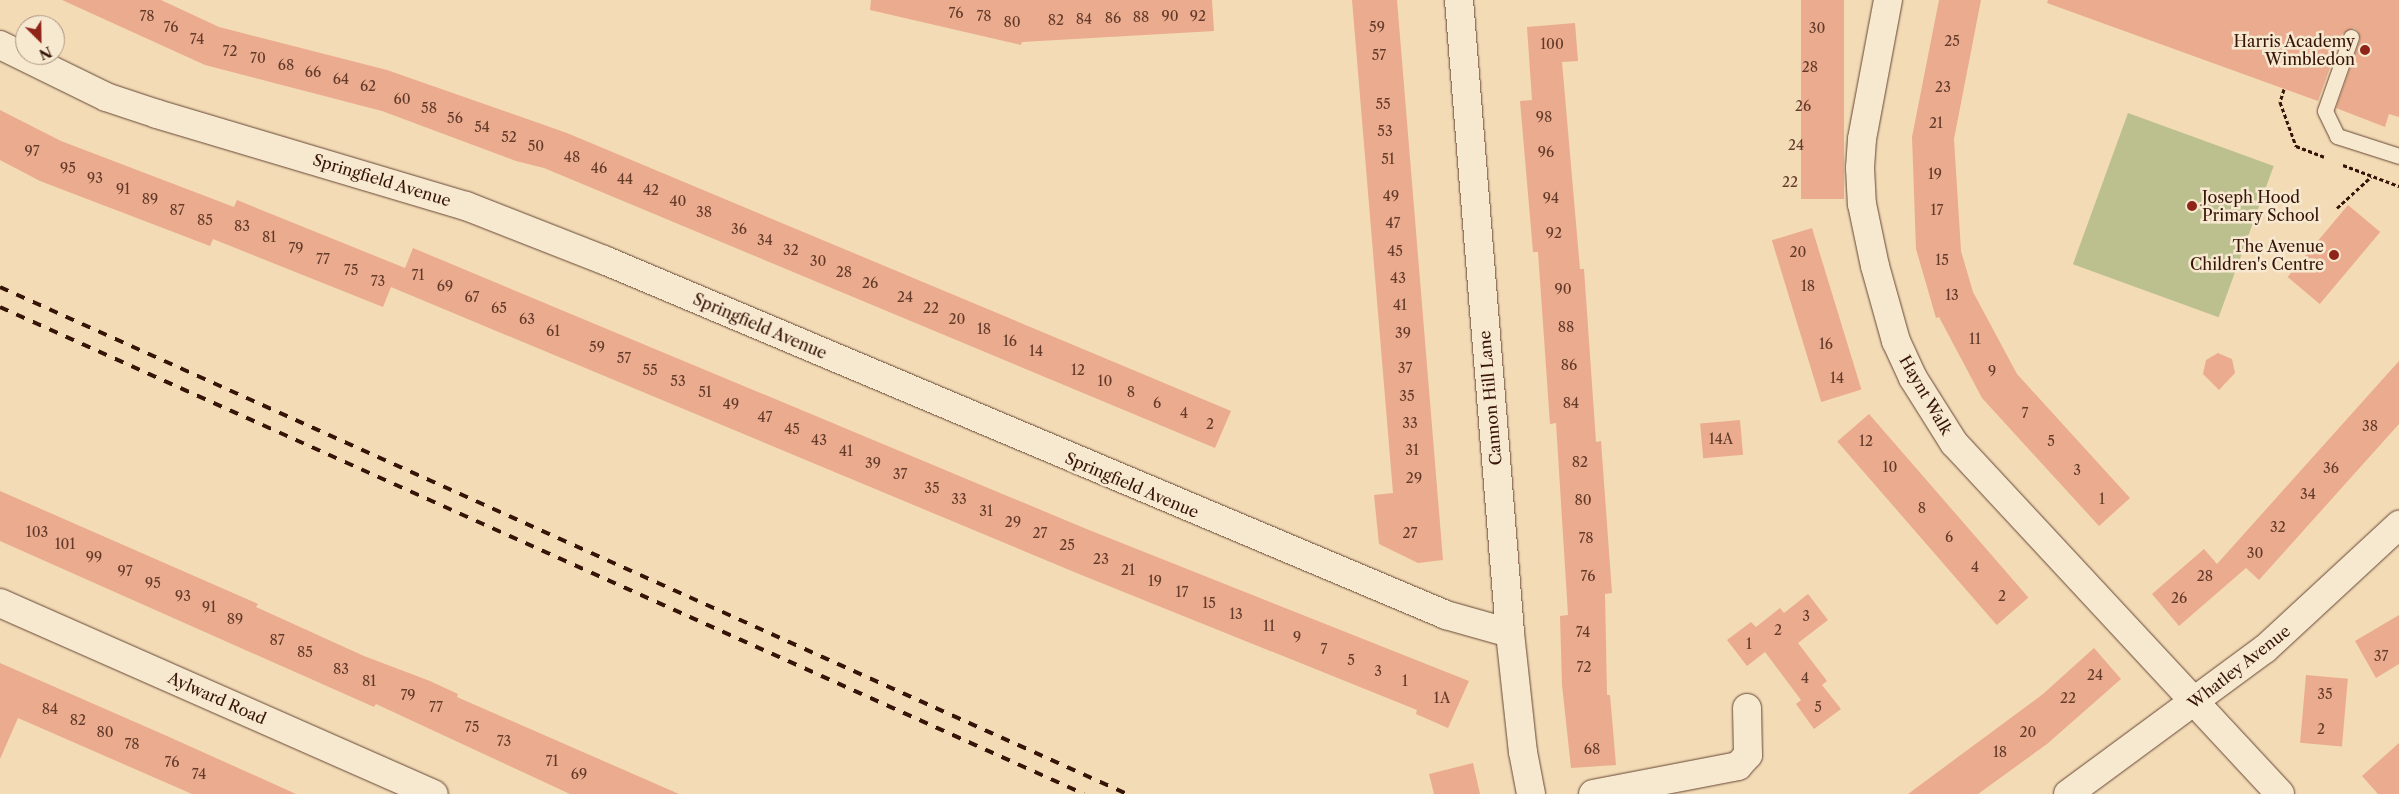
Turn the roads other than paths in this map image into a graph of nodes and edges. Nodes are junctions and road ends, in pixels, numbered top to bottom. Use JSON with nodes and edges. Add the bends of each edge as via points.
{"nodes":[{"id":1,"x":1459,"y":0,"type":"edge"},
{"id":2,"x":1888,"y":0,"type":"edge"},
{"id":3,"x":2351,"y":37,"type":"dead end"},
{"id":4,"x":0,"y":45,"type":"edge"},
{"id":5,"x":2399,"y":156,"type":"edge"},
{"id":6,"x":2399,"y":525,"type":"edge"},
{"id":7,"x":0,"y":603,"type":"edge"},
{"id":8,"x":1510,"y":633,"type":"junction"},
{"id":9,"x":2194,"y":702,"type":"junction"},
{"id":10,"x":1747,"y":708,"type":"dead end"},
{"id":11,"x":434,"y":794,"type":"edge"},
{"id":12,"x":1531,"y":794,"type":"edge"},
{"id":13,"x":1593,"y":794,"type":"edge"},
{"id":14,"x":2068,"y":794,"type":"edge"},
{"id":15,"x":2280,"y":794,"type":"edge"}],
"edges":[{"from":1,"to":8,"type":"street","name":"Cannon Hill Lane"},
{"from":2,"to":9,"type":"street","name":"Haynt Walk","via":[[1862,139],[1860,168],[1867,234],[1896,341],[1913,378],[1954,443]]},
{"from":3,"to":5,"type":"lane","via":[[2325,111],[2338,136]]},
{"from":4,"to":8,"type":"street","name":"Springfield Avenue","via":[[106,96],[157,114],[466,206],[604,260],[1446,615]]},
{"from":6,"to":9,"type":"street","name":"Whatley Avenue","via":[[2304,615]]},
{"from":7,"to":11,"type":"street","name":"Aylward Road"},
{"from":8,"to":12,"type":"street","name":"Cannon Hill Lane"},
{"from":9,"to":14,"type":"street","name":"Whatley Avenue"},
{"from":9,"to":15,"type":"street","name":"Haynt Walk"},
{"from":10,"to":13,"type":"street","via":[[1748,755],[1738,766]]}]}
